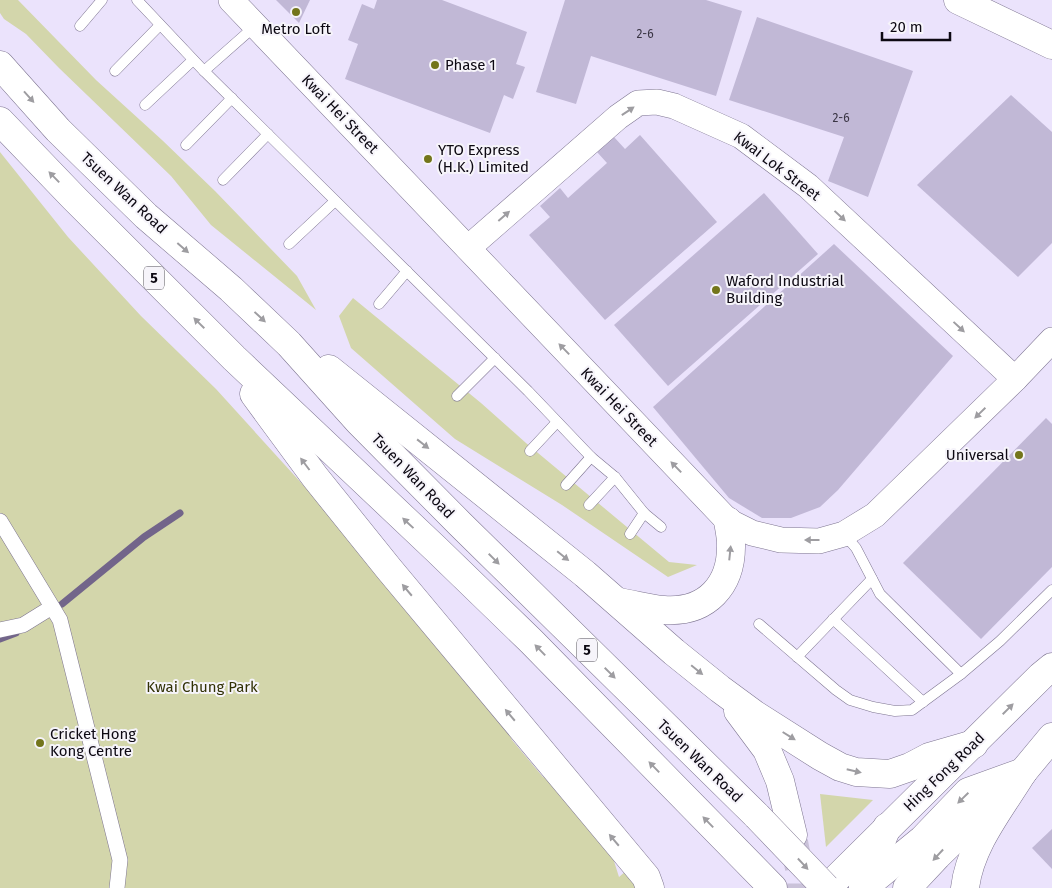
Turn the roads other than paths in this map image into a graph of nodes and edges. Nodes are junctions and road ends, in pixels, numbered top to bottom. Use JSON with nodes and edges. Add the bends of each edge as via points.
{"nodes":[{"id":1,"x":102,"y":0,"type":"edge"},
{"id":2,"x":137,"y":0,"type":"edge"},
{"id":3,"x":231,"y":0,"type":"edge"},
{"id":4,"x":958,"y":0,"type":"edge"},
{"id":5,"x":160,"y":24,"type":"junction"},
{"id":6,"x":80,"y":26,"type":"dead end"},
{"id":7,"x":256,"y":26,"type":"junction"},
{"id":8,"x":1052,"y":45,"type":"edge"},
{"id":9,"x":193,"y":60,"type":"junction"},
{"id":10,"x":0,"y":65,"type":"edge"},
{"id":11,"x":115,"y":71,"type":"dead end"},
{"id":12,"x":204,"y":71,"type":"junction"},
{"id":13,"x":232,"y":98,"type":"junction"},
{"id":14,"x":145,"y":105,"type":"dead end"},
{"id":15,"x":0,"y":121,"type":"edge"},
{"id":16,"x":268,"y":134,"type":"junction"},
{"id":17,"x":186,"y":145,"type":"dead end"},
{"id":18,"x":224,"y":180,"type":"dead end"},
{"id":19,"x":335,"y":201,"type":"junction"},
{"id":20,"x":289,"y":244,"type":"dead end"},
{"id":21,"x":468,"y":248,"type":"junction"},
{"id":22,"x":407,"y":271,"type":"junction"},
{"id":23,"x":379,"y":304,"type":"dead end"},
{"id":24,"x":1052,"y":340,"type":"edge"},
{"id":25,"x":289,"y":344,"type":"junction"},
{"id":26,"x":234,"y":358,"type":"junction"},
{"id":27,"x":495,"y":358,"type":"junction"},
{"id":28,"x":1015,"y":380,"type":"junction"},
{"id":29,"x":457,"y":396,"type":"dead end"},
{"id":30,"x":558,"y":422,"type":"junction"},
{"id":31,"x":530,"y":451,"type":"dead end"},
{"id":32,"x":591,"y":457,"type":"junction"},
{"id":33,"x":615,"y":478,"type":"junction"},
{"id":34,"x":566,"y":484,"type":"dead end"},
{"id":35,"x":589,"y":505,"type":"dead end"},
{"id":36,"x":644,"y":513,"type":"junction"},
{"id":37,"x":0,"y":521,"type":"edge"},
{"id":38,"x":728,"y":521,"type":"junction"},
{"id":39,"x":661,"y":527,"type":"dead end"},
{"id":40,"x":630,"y":534,"type":"dead end"},
{"id":41,"x":844,"y":534,"type":"junction"},
{"id":42,"x":872,"y":579,"type":"junction"},
{"id":43,"x":1052,"y":590,"type":"edge"},
{"id":44,"x":618,"y":602,"type":"junction"},
{"id":45,"x":52,"y":607,"type":"junction"},
{"id":46,"x":833,"y":619,"type":"junction"},
{"id":47,"x":759,"y":624,"type":"dead end"},
{"id":48,"x":0,"y":630,"type":"edge"},
{"id":49,"x":797,"y":657,"type":"junction"},
{"id":50,"x":1052,"y":667,"type":"edge"},
{"id":51,"x":961,"y":674,"type":"junction"},
{"id":52,"x":720,"y":689,"type":"junction"},
{"id":53,"x":923,"y":702,"type":"junction"},
{"id":54,"x":1052,"y":736,"type":"edge"},
{"id":55,"x":974,"y":744,"type":"junction"},
{"id":56,"x":1023,"y":772,"type":"junction"},
{"id":57,"x":887,"y":827,"type":"junction"},
{"id":58,"x":793,"y":835,"type":"tunnel mouth"},
{"id":59,"x":831,"y":883,"type":"edge"},
{"id":60,"x":654,"y":884,"type":"edge"},
{"id":61,"x":117,"y":888,"type":"edge"},
{"id":62,"x":773,"y":888,"type":"edge"},
{"id":63,"x":863,"y":888,"type":"edge"},
{"id":64,"x":907,"y":888,"type":"edge"},
{"id":65,"x":965,"y":888,"type":"edge"}],
"edges":[{"from":1,"to":6,"type":"lane"},
{"from":2,"to":5,"type":"lane"},
{"from":3,"to":7,"type":"street","name":"Kwai Hei Street"},
{"from":4,"to":8,"type":"main road"},
{"from":5,"to":9,"type":"lane"},
{"from":5,"to":11,"type":"lane"},
{"from":7,"to":12,"type":"lane"},
{"from":7,"to":21,"type":"street","name":"Kwai Hei Street"},
{"from":9,"to":12,"type":"lane"},
{"from":9,"to":14,"type":"lane"},
{"from":10,"to":25,"type":"main road","name":"Tsuen Wan Road","number":"5","one_way":true,"via":[[58,130],[146,216]]},
{"from":12,"to":13,"type":"lane"},
{"from":13,"to":16,"type":"lane"},
{"from":13,"to":17,"type":"lane"},
{"from":26,"to":15,"type":"main road","number":"5","one_way":true},
{"from":16,"to":18,"type":"lane"},
{"from":16,"to":19,"type":"lane"},
{"from":19,"to":20,"type":"lane"},
{"from":19,"to":22,"type":"lane"},
{"from":21,"to":28,"type":"street","name":"Kwai Lok Street","one_way":true,"via":[[618,117],[638,104],[656,102],[674,106],[741,136],[808,186]]},
{"from":38,"to":21,"type":"street","name":"Kwai Hei Street","one_way":true},
{"from":22,"to":23,"type":"lane"},
{"from":22,"to":27,"type":"lane"},
{"from":24,"to":28,"type":"street","name":"Kwai Hei Street"},
{"from":25,"to":44,"type":"main road","one_way":true,"via":[[375,405]]},
{"from":25,"to":59,"type":"main road","name":"Tsuen Wan Road","number":"5","one_way":true,"bridge":true,"via":[[359,422],[460,524],[783,842]]},
{"from":60,"to":26,"type":"main road","one_way":true,"via":[[389,570],[259,403]]},
{"from":62,"to":26,"type":"main road","number":"5","one_way":true,"via":[[525,635]]},
{"from":27,"to":29,"type":"lane"},
{"from":27,"to":30,"type":"lane"},
{"from":28,"to":41,"type":"street","name":"Kwai Hei Street","one_way":true,"via":[[875,515]]},
{"from":30,"to":31,"type":"lane"},
{"from":30,"to":32,"type":"lane"},
{"from":32,"to":33,"type":"lane"},
{"from":32,"to":34,"type":"lane"},
{"from":33,"to":35,"type":"lane"},
{"from":33,"to":36,"type":"lane"},
{"from":36,"to":39,"type":"lane"},
{"from":36,"to":40,"type":"lane"},
{"from":37,"to":45,"type":"street"},
{"from":41,"to":38,"type":"street","name":"Kwai Hei Street","one_way":true,"via":[[819,541],[781,540],[752,533]]},
{"from":44,"to":38,"type":"main road","one_way":true,"via":[[664,610],[702,604],[714,595],[727,570],[731,543]]},
{"from":41,"to":42,"type":"lane","via":[[856,548]]},
{"from":42,"to":46,"type":"lane"},
{"from":42,"to":51,"type":"lane","via":[[880,594]]},
{"from":43,"to":51,"type":"lane"},
{"from":44,"to":52,"type":"main road","one_way":true},
{"from":45,"to":48,"type":"street","via":[[23,625]]},
{"from":45,"to":61,"type":"street","via":[[60,620],[120,860]]},
{"from":46,"to":49,"type":"lane"},
{"from":46,"to":53,"type":"lane"},
{"from":47,"to":49,"type":"lane"},
{"from":49,"to":53,"type":"lane","via":[[850,700],[895,711],[912,710]]},
{"from":55,"to":50,"type":"main road","name":"Hing Fong Road","one_way":true},
{"from":51,"to":53,"type":"lane"},
{"from":52,"to":55,"type":"main road","one_way":true,"via":[[820,756],[856,772],[890,774],[929,757]]},
{"from":52,"to":58,"type":"main road","via":[[767,750],[780,781]]},
{"from":54,"to":56,"type":"main road"},
{"from":55,"to":57,"type":"main road","name":"Hing Fong Road"},
{"from":56,"to":63,"type":"main road","one_way":true,"via":[[968,792],[923,839]]},
{"from":56,"to":64,"type":"main road","one_way":true},
{"from":56,"to":65,"type":"main road","via":[[979,842]]},
{"from":57,"to":59,"type":"main road","name":"Hing Fong Road"},
{"from":57,"to":63,"type":"main road"}]}
